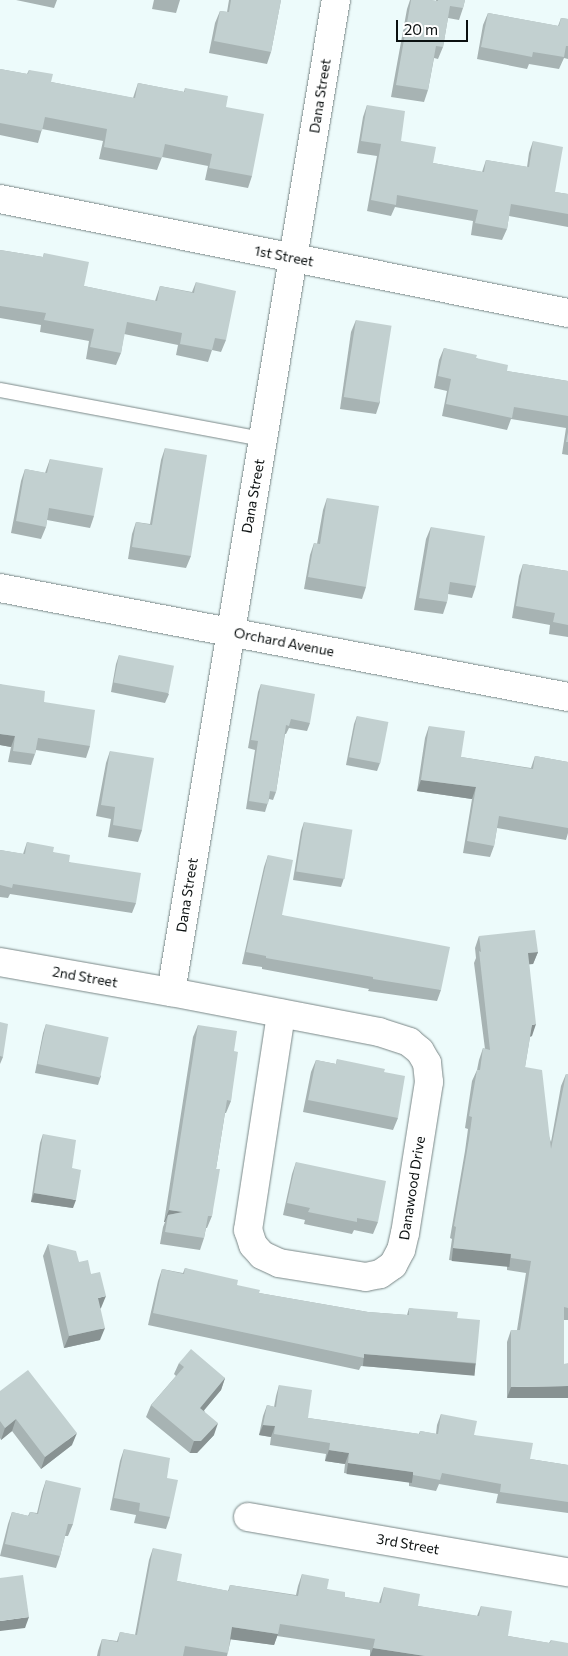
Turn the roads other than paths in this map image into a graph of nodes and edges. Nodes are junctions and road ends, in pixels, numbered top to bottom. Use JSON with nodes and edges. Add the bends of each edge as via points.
{"nodes":[{"id":1,"x":336,"y":0,"type":"edge"},
{"id":2,"x":0,"y":199,"type":"edge"},
{"id":3,"x":294,"y":258,"type":"junction"},
{"id":4,"x":568,"y":313,"type":"edge"},
{"id":5,"x":0,"y":390,"type":"edge"},
{"id":6,"x":262,"y":439,"type":"junction"},
{"id":7,"x":0,"y":588,"type":"edge"},
{"id":8,"x":230,"y":631,"type":"junction"},
{"id":9,"x":568,"y":697,"type":"edge"},
{"id":10,"x":0,"y":962,"type":"edge"},
{"id":11,"x":171,"y":992,"type":"junction"},
{"id":12,"x":281,"y":1014,"type":"junction"},
{"id":13,"x":248,"y":1517,"type":"dead end"},
{"id":14,"x":568,"y":1572,"type":"edge"}],
"edges":[{"from":1,"to":3,"type":"street","name":"Dana Street"},
{"from":2,"to":3,"type":"street","name":"1st Street"},
{"from":3,"to":4,"type":"street","name":"1st Street"},
{"from":3,"to":6,"type":"street","name":"Dana Street"},
{"from":5,"to":6,"type":"lane"},
{"from":6,"to":8,"type":"street","name":"Dana Street"},
{"from":7,"to":8,"type":"street","name":"Orchard Avenue"},
{"from":8,"to":9,"type":"street","name":"Orchard Avenue"},
{"from":8,"to":11,"type":"street","name":"Dana Street"},
{"from":10,"to":11,"type":"street","name":"2nd Street"},
{"from":11,"to":12,"type":"street","name":"Danawood Drive"},
{"from":12,"to":12,"type":"street","name":"Danawood Drive","via":[[409,1042],[427,1063],[429,1082],[401,1250],[393,1265],[380,1274],[366,1277],[279,1263],[262,1256],[253,1245],[248,1230]]},
{"from":13,"to":14,"type":"street","name":"3rd Street"}]}
